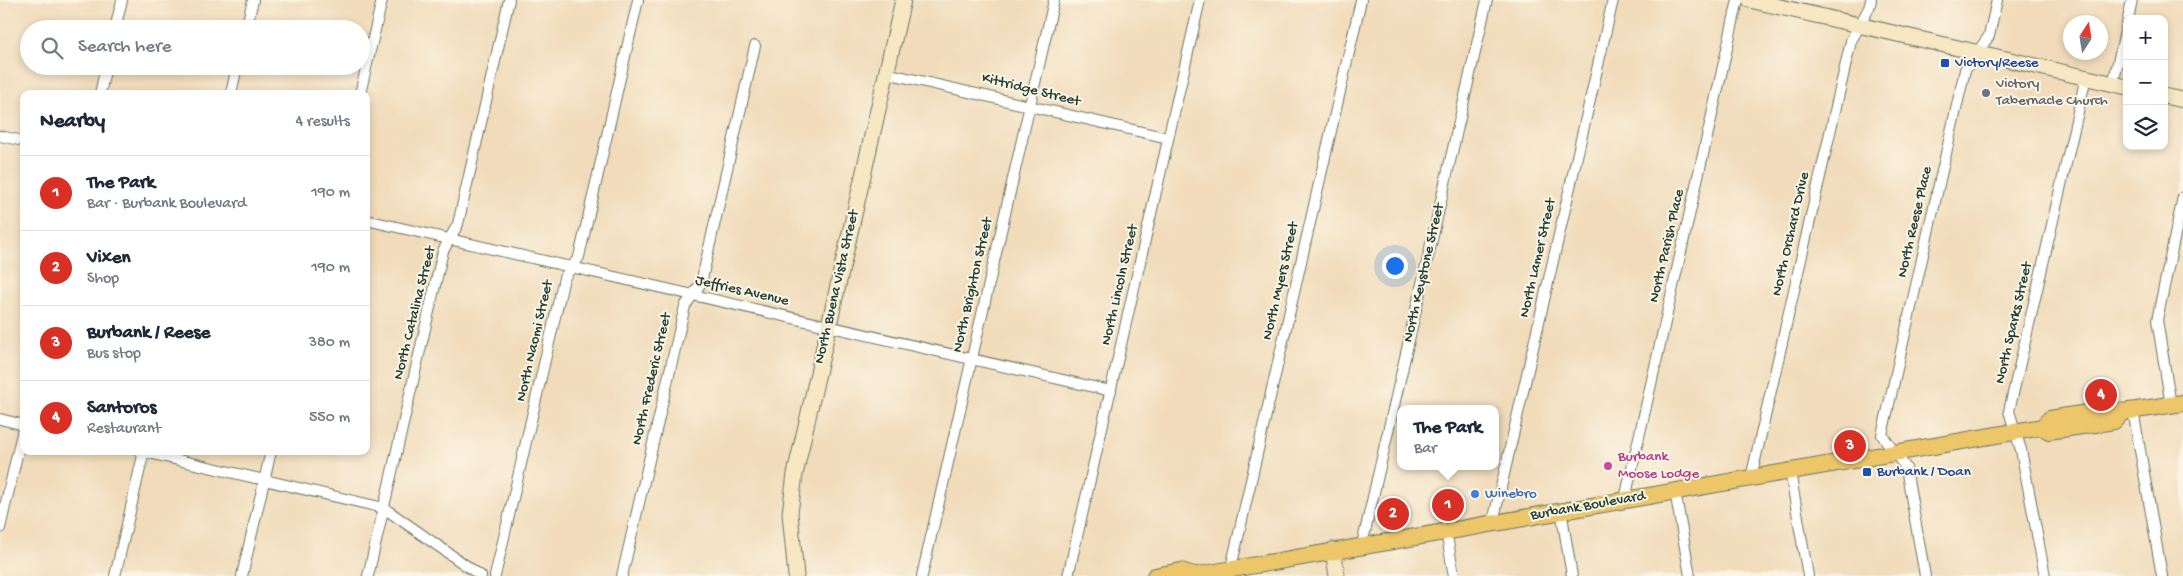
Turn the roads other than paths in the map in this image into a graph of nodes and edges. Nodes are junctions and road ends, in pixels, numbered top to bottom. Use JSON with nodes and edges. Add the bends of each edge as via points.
{"nodes":[{"id":1,"x":122,"y":0,"type":"edge"},
{"id":2,"x":253,"y":0,"type":"edge"},
{"id":3,"x":382,"y":0,"type":"edge"},
{"id":4,"x":509,"y":0,"type":"edge"},
{"id":5,"x":638,"y":0,"type":"edge"},
{"id":6,"x":903,"y":0,"type":"edge"},
{"id":7,"x":1054,"y":0,"type":"edge"},
{"id":8,"x":1200,"y":0,"type":"edge"},
{"id":9,"x":1361,"y":0,"type":"edge"},
{"id":10,"x":1486,"y":0,"type":"edge"},
{"id":11,"x":1613,"y":0,"type":"edge"},
{"id":12,"x":1738,"y":0,"type":"edge"},
{"id":13,"x":1750,"y":0,"type":"edge"},
{"id":14,"x":1871,"y":0,"type":"edge"},
{"id":15,"x":1997,"y":0,"type":"edge"},
{"id":16,"x":2132,"y":0,"type":"edge"},
{"id":17,"x":2129,"y":15,"type":"edge"},
{"id":18,"x":117,"y":20,"type":"edge"},
{"id":19,"x":248,"y":20,"type":"edge"},
{"id":20,"x":1860,"y":25,"type":"junction"},
{"id":21,"x":755,"y":46,"type":"dead end"},
{"id":22,"x":370,"y":51,"type":"edge"},
{"id":23,"x":1977,"y":52,"type":"junction"},
{"id":24,"x":2123,"y":58,"type":"edge"},
{"id":25,"x":886,"y":72,"type":"junction"},
{"id":26,"x":104,"y":75,"type":"edge"},
{"id":27,"x":236,"y":75,"type":"edge"},
{"id":28,"x":364,"y":75,"type":"edge"},
{"id":29,"x":2086,"y":77,"type":"junction"},
{"id":30,"x":2120,"y":85,"type":"edge"},
{"id":31,"x":101,"y":90,"type":"edge"},
{"id":32,"x":232,"y":90,"type":"edge"},
{"id":33,"x":361,"y":90,"type":"edge"},
{"id":34,"x":2168,"y":97,"type":"edge"},
{"id":35,"x":2183,"y":100,"type":"edge"},
{"id":36,"x":1030,"y":105,"type":"junction"},
{"id":37,"x":0,"y":136,"type":"edge"},
{"id":38,"x":1168,"y":138,"type":"junction"},
{"id":39,"x":20,"y":140,"type":"edge"},
{"id":40,"x":2183,"y":197,"type":"edge"},
{"id":41,"x":370,"y":221,"type":"edge"},
{"id":42,"x":450,"y":239,"type":"junction"},
{"id":43,"x":572,"y":268,"type":"junction"},
{"id":44,"x":693,"y":295,"type":"junction"},
{"id":45,"x":828,"y":326,"type":"junction"},
{"id":46,"x":972,"y":359,"type":"junction"},
{"id":47,"x":1111,"y":391,"type":"junction"},
{"id":48,"x":2177,"y":404,"type":"edge"},
{"id":49,"x":2128,"y":411,"type":"junction"},
{"id":50,"x":0,"y":419,"type":"edge"},
{"id":51,"x":20,"y":424,"type":"edge"},
{"id":52,"x":2016,"y":432,"type":"junction"},
{"id":53,"x":20,"y":442,"type":"edge"},
{"id":54,"x":1895,"y":453,"type":"junction"},
{"id":55,"x":142,"y":455,"type":"edge"},
{"id":56,"x":156,"y":455,"type":"edge"},
{"id":57,"x":270,"y":455,"type":"edge"},
{"id":58,"x":1790,"y":471,"type":"junction"},
{"id":59,"x":1751,"y":478,"type":"junction"},
{"id":60,"x":264,"y":480,"type":"junction"},
{"id":61,"x":1675,"y":491,"type":"junction"},
{"id":62,"x":1625,"y":499,"type":"junction"},
{"id":63,"x":384,"y":508,"type":"junction"},
{"id":64,"x":1561,"y":510,"type":"junction"},
{"id":65,"x":1493,"y":522,"type":"junction"},
{"id":66,"x":0,"y":528,"type":"edge"},
{"id":67,"x":1446,"y":531,"type":"junction"},
{"id":68,"x":1362,"y":545,"type":"junction"},
{"id":69,"x":1333,"y":550,"type":"junction"},
{"id":70,"x":1231,"y":568,"type":"junction"},
{"id":71,"x":1198,"y":575,"type":"edge"},
{"id":72,"x":115,"y":576,"type":"edge"},
{"id":73,"x":242,"y":576,"type":"edge"},
{"id":74,"x":368,"y":576,"type":"edge"},
{"id":75,"x":481,"y":576,"type":"edge"},
{"id":76,"x":495,"y":576,"type":"edge"},
{"id":77,"x":622,"y":576,"type":"edge"},
{"id":78,"x":796,"y":576,"type":"edge"},
{"id":79,"x":922,"y":576,"type":"edge"},
{"id":80,"x":1068,"y":576,"type":"edge"},
{"id":81,"x":1155,"y":576,"type":"edge"},
{"id":82,"x":1337,"y":576,"type":"edge"},
{"id":83,"x":1454,"y":576,"type":"edge"},
{"id":84,"x":1572,"y":576,"type":"edge"},
{"id":85,"x":1690,"y":576,"type":"edge"},
{"id":86,"x":1808,"y":576,"type":"edge"},
{"id":87,"x":1925,"y":576,"type":"edge"},
{"id":88,"x":2045,"y":576,"type":"edge"},
{"id":89,"x":2162,"y":576,"type":"edge"}],
"edges":[{"from":1,"to":18,"type":"street"},
{"from":2,"to":19,"type":"street"},
{"from":3,"to":22,"type":"street"},
{"from":4,"to":42,"type":"street","name":"North Catalina Street","via":[[458,224]]},
{"from":5,"to":43,"type":"street","name":"North Naomi Street","via":[[578,257]]},
{"from":6,"to":25,"type":"main road","name":"North Buena Vista Street"},
{"from":7,"to":36,"type":"street","name":"North Brighton Street"},
{"from":8,"to":38,"type":"street","name":"North Lincoln Street"},
{"from":9,"to":70,"type":"street","name":"North Myers Street"},
{"from":10,"to":68,"type":"street","name":"North Keystone Street"},
{"from":11,"to":65,"type":"street","name":"North Lamer Street"},
{"from":12,"to":62,"type":"street","name":"North Parish Place"},
{"from":13,"to":20,"type":"main road"},
{"from":14,"to":20,"type":"street","name":"North Orchard Drive"},
{"from":15,"to":23,"type":"street","name":"North Reese Place","via":[[1989,36]]},
{"from":16,"to":17,"type":"street"},
{"from":20,"to":23,"type":"main road"},
{"from":20,"to":59,"type":"street","name":"North Orchard Drive","via":[[1851,41]]},
{"from":21,"to":44,"type":"street","name":"North Frederic Street","via":[[701,283]]},
{"from":23,"to":29,"type":"main road"},
{"from":23,"to":54,"type":"street","name":"North Reese Place","via":[[1965,70],[1882,435]]},
{"from":24,"to":30,"type":"street"},
{"from":25,"to":36,"type":"street","name":"Kittridge Street"},
{"from":25,"to":45,"type":"main road","name":"North Buena Vista Street"},
{"from":26,"to":31,"type":"street"},
{"from":27,"to":32,"type":"street"},
{"from":28,"to":33,"type":"street"},
{"from":29,"to":30,"type":"main road"},
{"from":29,"to":52,"type":"street","name":"North Sparks Street","via":[[2009,411]]},
{"from":34,"to":35,"type":"main road"},
{"from":36,"to":38,"type":"street","name":"Kittridge Street"},
{"from":36,"to":46,"type":"street","name":"North Brighton Street"},
{"from":37,"to":39,"type":"street"},
{"from":38,"to":47,"type":"street","name":"North Lincoln Street"},
{"from":40,"to":48,"type":"street","via":[[2157,320]]},
{"from":41,"to":42,"type":"street","name":"Jeffries Avenue"},
{"from":42,"to":43,"type":"street","name":"Jeffries Avenue"},
{"from":42,"to":63,"type":"street","name":"North Catalina Street","via":[[443,251]]},
{"from":43,"to":44,"type":"street","name":"Jeffries Avenue"},
{"from":43,"to":76,"type":"street","name":"North Naomi Street","via":[[564,278]]},
{"from":44,"to":45,"type":"street","name":"Jeffries Avenue"},
{"from":44,"to":77,"type":"street","name":"North Frederic Street","via":[[685,306]]},
{"from":45,"to":46,"type":"street","name":"Jeffries Avenue"},
{"from":45,"to":78,"type":"main road","name":"North Buena Vista Street","via":[[791,498],[791,539]]},
{"from":46,"to":47,"type":"street","name":"Jeffries Avenue"},
{"from":46,"to":79,"type":"street","name":"North Brighton Street"},
{"from":47,"to":80,"type":"street","name":"North Lincoln Street"},
{"from":48,"to":49,"type":"main road","name":"Burbank Boulevard"},
{"from":49,"to":52,"type":"main road","name":"Burbank Boulevard","via":[[2112,409],[2050,419],[2042,427]]},
{"from":49,"to":89,"type":"street"},
{"from":50,"to":51,"type":"street"},
{"from":52,"to":54,"type":"main road","name":"Burbank Boulevard"},
{"from":52,"to":88,"type":"street","name":"North Sparks Street"},
{"from":53,"to":66,"type":"street"},
{"from":54,"to":58,"type":"main road","name":"Burbank Boulevard"},
{"from":54,"to":87,"type":"street","name":"North Reese Place","via":[[1906,468]]},
{"from":55,"to":72,"type":"street"},
{"from":56,"to":60,"type":"street"},
{"from":57,"to":60,"type":"street"},
{"from":58,"to":59,"type":"main road","name":"Burbank Boulevard"},
{"from":58,"to":86,"type":"street"},
{"from":59,"to":61,"type":"main road","name":"Burbank Boulevard"},
{"from":60,"to":63,"type":"street"},
{"from":60,"to":73,"type":"street"},
{"from":61,"to":62,"type":"main road","name":"Burbank Boulevard"},
{"from":61,"to":85,"type":"street"},
{"from":62,"to":64,"type":"main road","name":"Burbank Boulevard"},
{"from":63,"to":74,"type":"street","name":"North Catalina Street"},
{"from":63,"to":75,"type":"street"},
{"from":64,"to":65,"type":"main road","name":"Burbank Boulevard"},
{"from":64,"to":84,"type":"street"},
{"from":65,"to":67,"type":"main road","name":"Burbank Boulevard"},
{"from":67,"to":68,"type":"main road","name":"Burbank Boulevard"},
{"from":67,"to":83,"type":"street"},
{"from":68,"to":69,"type":"main road","name":"Burbank Boulevard"},
{"from":69,"to":70,"type":"main road","name":"Burbank Boulevard"},
{"from":69,"to":82,"type":"main road"},
{"from":70,"to":71,"type":"main road","name":"Burbank Boulevard"},
{"from":71,"to":81,"type":"main road","name":"Burbank Boulevard","via":[[1181,571]]}]}
